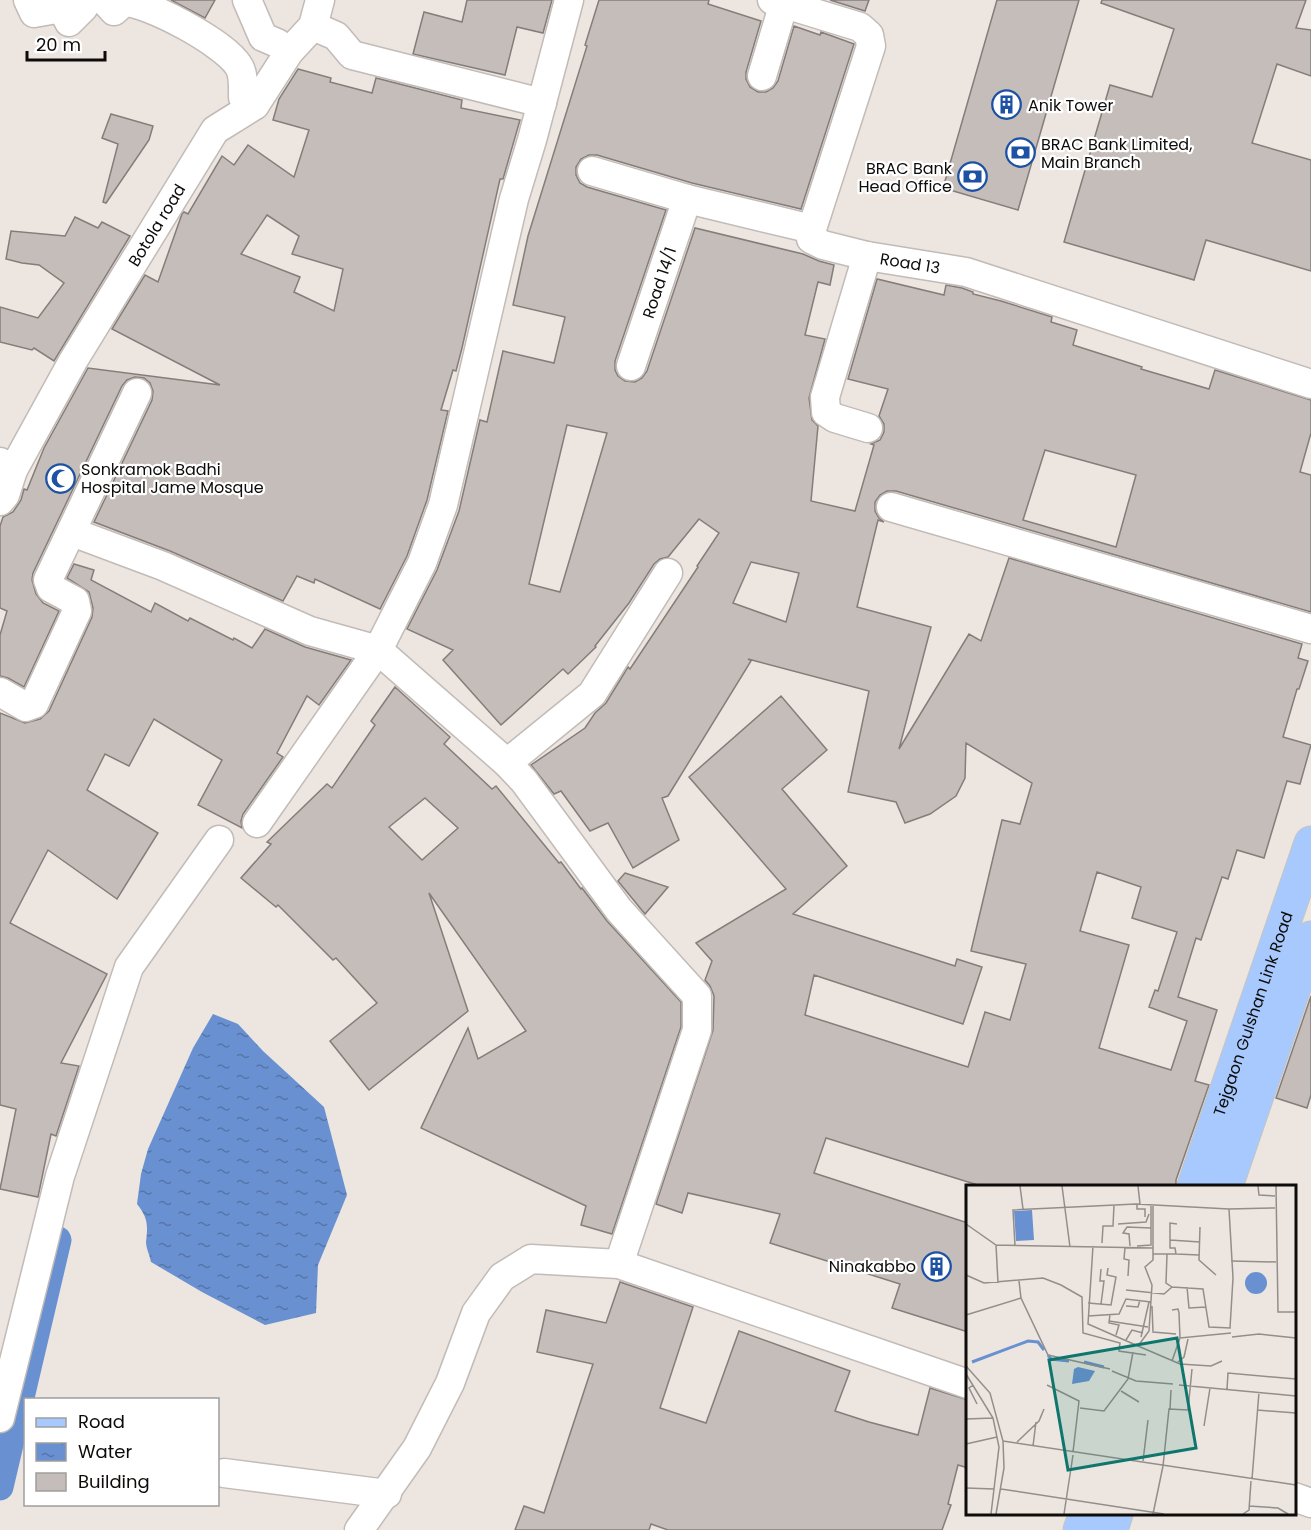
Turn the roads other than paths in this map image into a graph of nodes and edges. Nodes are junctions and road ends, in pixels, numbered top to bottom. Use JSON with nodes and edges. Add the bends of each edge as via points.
{"nodes":[{"id":1,"x":28,"y":0,"type":"edge"},
{"id":2,"x":85,"y":0,"type":"edge"},
{"id":3,"x":104,"y":0,"type":"edge"},
{"id":4,"x":248,"y":0,"type":"edge"},
{"id":5,"x":569,"y":0,"type":"edge"},
{"id":6,"x":778,"y":2,"type":"edge"},
{"id":7,"x":316,"y":13,"type":"edge"},
{"id":8,"x":289,"y":52,"type":"junction"},
{"id":9,"x":762,"y":76,"type":"dead end"},
{"id":10,"x":542,"y":103,"type":"junction"},
{"id":11,"x":255,"y":105,"type":"junction"},
{"id":12,"x":592,"y":171,"type":"dead end"},
{"id":13,"x":687,"y":199,"type":"junction"},
{"id":14,"x":812,"y":230,"type":"junction"},
{"id":15,"x":867,"y":256,"type":"junction"},
{"id":16,"x":631,"y":366,"type":"dead end"},
{"id":17,"x":1311,"y":384,"type":"edge"},
{"id":18,"x":137,"y":393,"type":"dead end"},
{"id":19,"x":868,"y":428,"type":"dead end"},
{"id":20,"x":7,"y":466,"type":"edge"},
{"id":21,"x":0,"y":501,"type":"edge"},
{"id":22,"x":891,"y":507,"type":"dead end"},
{"id":23,"x":72,"y":532,"type":"junction"},
{"id":24,"x":668,"y":573,"type":"dead end"},
{"id":25,"x":1311,"y":629,"type":"edge"},
{"id":26,"x":378,"y":650,"type":"junction"},
{"id":27,"x":0,"y":692,"type":"edge"},
{"id":28,"x":507,"y":763,"type":"junction"},
{"id":29,"x":256,"y":823,"type":"dead end"},
{"id":30,"x":219,"y":840,"type":"dead end"},
{"id":31,"x":1311,"y":843,"type":"edge"},
{"id":32,"x":1311,"y":938,"type":"edge"},
{"id":33,"x":1194,"y":1185,"type":"edge"},
{"id":34,"x":1226,"y":1185,"type":"edge"},
{"id":35,"x":619,"y":1264,"type":"junction"},
{"id":36,"x":966,"y":1383,"type":"edge"},
{"id":37,"x":0,"y":1419,"type":"edge"},
{"id":38,"x":224,"y":1473,"type":"dead end"},
{"id":39,"x":387,"y":1494,"type":"junction"},
{"id":40,"x":1296,"y":1498,"type":"edge"},
{"id":41,"x":1311,"y":1503,"type":"edge"},
{"id":42,"x":1086,"y":1515,"type":"edge"},
{"id":43,"x":1116,"y":1515,"type":"edge"},
{"id":44,"x":359,"y":1530,"type":"edge"},
{"id":45,"x":1080,"y":1530,"type":"edge"},
{"id":46,"x":1111,"y":1530,"type":"edge"}],
"edges":[{"from":1,"to":2,"type":"street","via":[[34,13],[62,8],[69,22],[84,7]]},
{"from":3,"to":11,"type":"street","via":[[114,11],[124,2],[135,2],[215,44],[238,65],[243,97]]},
{"from":4,"to":8,"type":"street","via":[[262,38]]},
{"from":5,"to":10,"type":"street"},
{"from":6,"to":9,"type":"street"},
{"from":6,"to":14,"type":"street","via":[[860,27],[869,35],[871,46]]},
{"from":7,"to":8,"type":"street","name":"Botola road"},
{"from":7,"to":10,"type":"street","via":[[352,55]]},
{"from":8,"to":11,"type":"street","name":"Botola road"},
{"from":10,"to":26,"type":"street","via":[[514,199],[443,505],[422,563]]},
{"from":11,"to":20,"type":"street","name":"Botola road","via":[[215,130]]},
{"from":12,"to":13,"type":"street"},
{"from":13,"to":14,"type":"street"},
{"from":13,"to":16,"type":"street","name":"Road 14/1"},
{"from":14,"to":15,"type":"street","name":"Road 13","via":[[811,239],[823,245]]},
{"from":15,"to":17,"type":"street","name":"Road 13","via":[[966,272]]},
{"from":15,"to":19,"type":"street","via":[[825,397],[826,412]]},
{"from":18,"to":23,"type":"street"},
{"from":20,"to":21,"type":"street","name":"Botola road","via":[[5,495]]},
{"from":22,"to":25,"type":"street"},
{"from":23,"to":26,"type":"street","via":[[163,566],[310,631]]},
{"from":23,"to":27,"type":"street","via":[[48,580],[51,588],[75,601],[77,610],[34,704],[26,706]]},
{"from":24,"to":28,"type":"street","via":[[592,694]]},
{"from":26,"to":28,"type":"street"},
{"from":26,"to":29,"type":"street"},
{"from":28,"to":35,"type":"street","via":[[620,910],[697,996],[697,1030]]},
{"from":30,"to":37,"type":"street","via":[[129,967],[60,1176]]},
{"from":31,"to":33,"type":"main road","name":"Tejgaon Gulshan Link Road"},
{"from":32,"to":34,"type":"main road"},
{"from":35,"to":36,"type":"street"},
{"from":35,"to":39,"type":"street","via":[[531,1259],[502,1277],[476,1313],[450,1383],[417,1448]]},
{"from":38,"to":39,"type":"street"},
{"from":39,"to":44,"type":"street"},
{"from":40,"to":41,"type":"street"},
{"from":42,"to":45,"type":"main road"},
{"from":43,"to":46,"type":"main road"}]}
